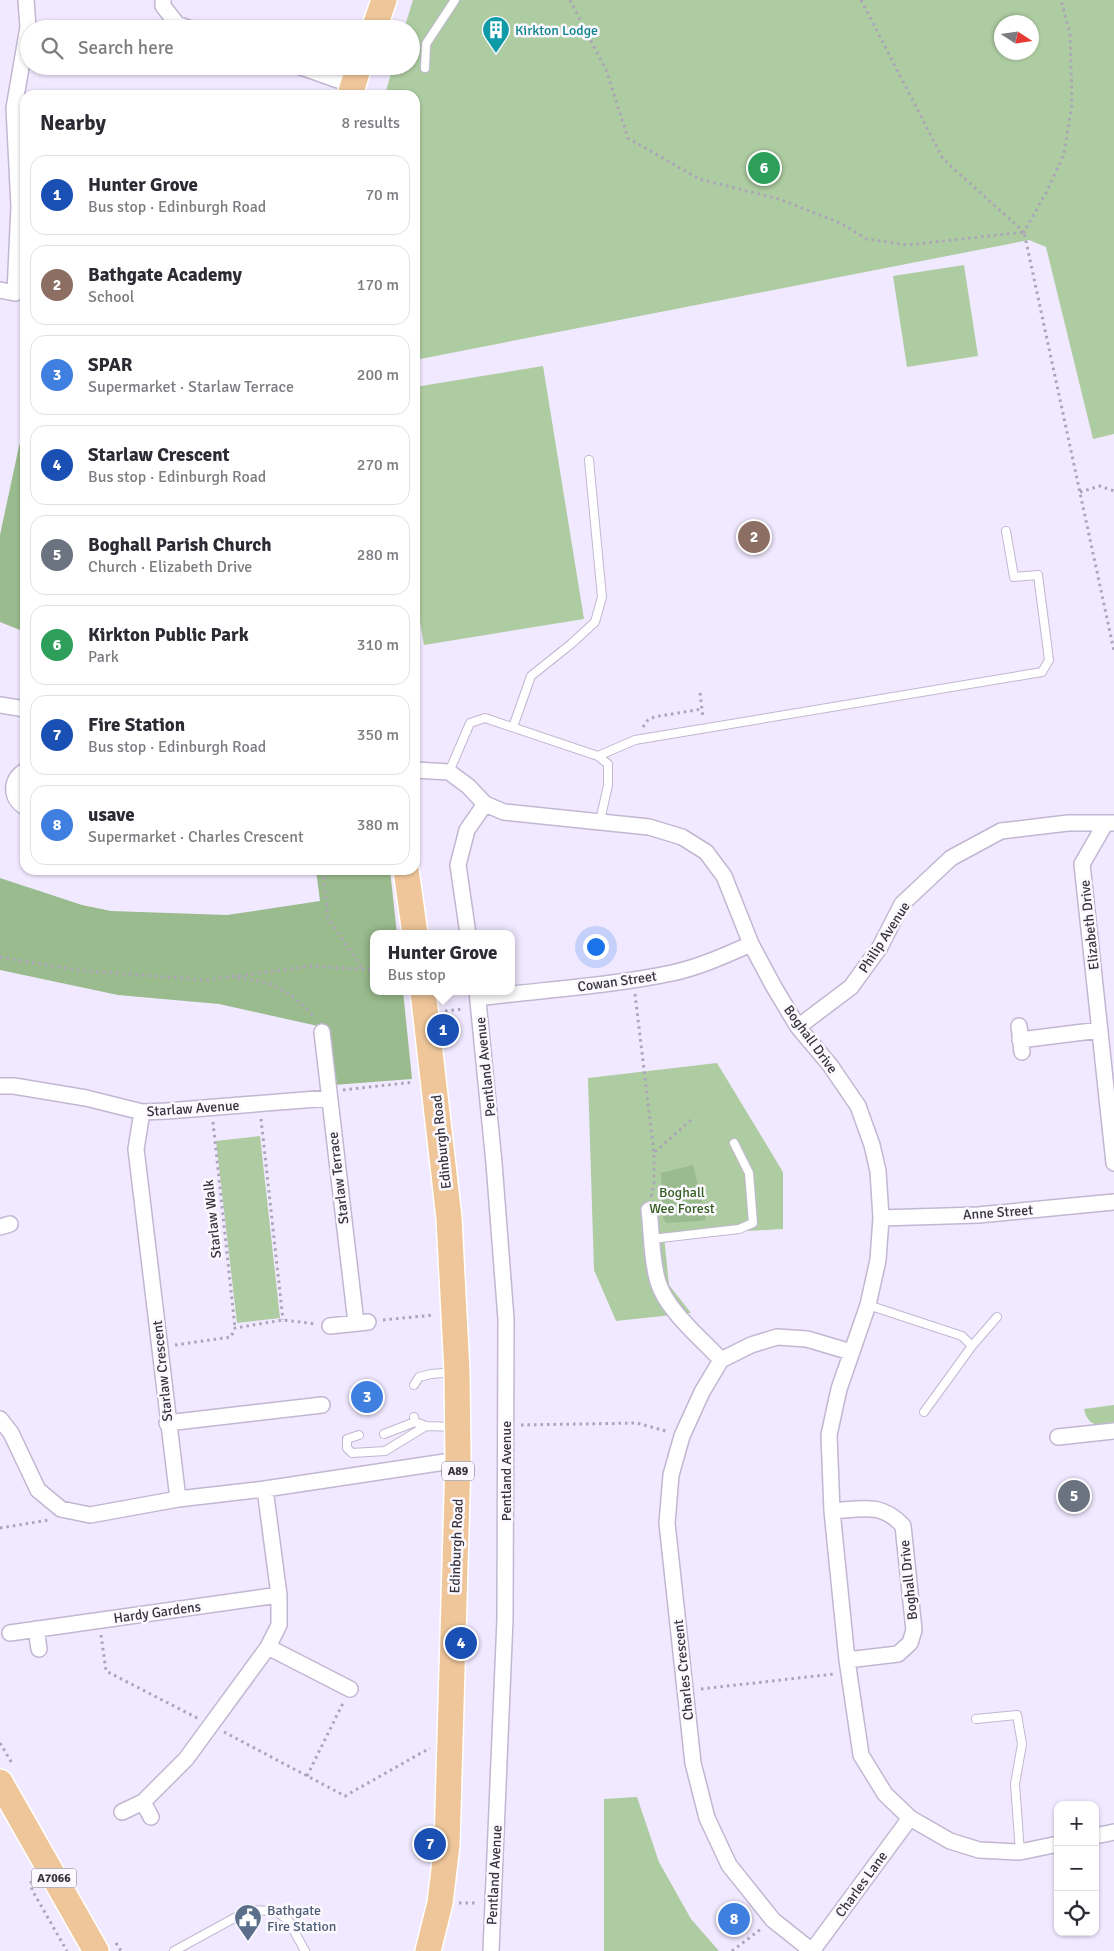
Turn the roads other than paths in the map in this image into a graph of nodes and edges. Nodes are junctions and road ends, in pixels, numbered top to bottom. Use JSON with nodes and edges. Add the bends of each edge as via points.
{"nodes":[{"id":1,"x":26,"y":0,"type":"edge"},
{"id":2,"x":163,"y":0,"type":"edge"},
{"id":3,"x":384,"y":0,"type":"edge"},
{"id":4,"x":455,"y":0,"type":"edge"},
{"id":5,"x":27,"y":20,"type":"edge"},
{"id":6,"x":174,"y":20,"type":"edge"},
{"id":7,"x":377,"y":20,"type":"edge"},
{"id":8,"x":20,"y":58,"type":"edge"},
{"id":9,"x":425,"y":68,"type":"dead end"},
{"id":10,"x":330,"y":75,"type":"edge"},
{"id":11,"x":354,"y":82,"type":"edge"},
{"id":12,"x":7,"y":108,"type":"edge"},
{"id":13,"x":0,"y":290,"type":"edge"},
{"id":14,"x":20,"y":294,"type":"edge"},
{"id":15,"x":589,"y":460,"type":"dead end"},
{"id":16,"x":1006,"y":531,"type":"dead end"},
{"id":17,"x":0,"y":705,"type":"edge"},
{"id":18,"x":20,"y":708,"type":"edge"},
{"id":19,"x":513,"y":728,"type":"junction"},
{"id":20,"x":598,"y":756,"type":"junction"},
{"id":21,"x":420,"y":770,"type":"edge"},
{"id":22,"x":449,"y":772,"type":"junction"},
{"id":23,"x":20,"y":775,"type":"edge"},
{"id":24,"x":20,"y":803,"type":"edge"},
{"id":25,"x":484,"y":804,"type":"junction"},
{"id":26,"x":600,"y":821,"type":"junction"},
{"id":27,"x":1109,"y":824,"type":"edge"},
{"id":28,"x":407,"y":875,"type":"edge"},
{"id":29,"x":414,"y":930,"type":"edge"},
{"id":30,"x":467,"y":930,"type":"edge"},
{"id":31,"x":751,"y":944,"type":"junction"},
{"id":32,"x":515,"y":994,"type":"edge"},
{"id":33,"x":511,"y":995,"type":"edge"},
{"id":34,"x":478,"y":999,"type":"edge"},
{"id":35,"x":425,"y":1002,"type":"edge"},
{"id":36,"x":798,"y":1027,"type":"junction"},
{"id":37,"x":1100,"y":1030,"type":"junction"},
{"id":38,"x":322,"y":1032,"type":"road end"},
{"id":39,"x":1020,"y":1039,"type":"dead end"},
{"id":40,"x":0,"y":1086,"type":"edge"},
{"id":41,"x":328,"y":1095,"type":"junction"},
{"id":42,"x":142,"y":1112,"type":"junction"},
{"id":43,"x":734,"y":1143,"type":"dead end"},
{"id":44,"x":1114,"y":1162,"type":"edge"},
{"id":45,"x":1114,"y":1202,"type":"edge"},
{"id":46,"x":649,"y":1210,"type":"road end"},
{"id":47,"x":881,"y":1218,"type":"junction"},
{"id":48,"x":652,"y":1239,"type":"junction"},
{"id":49,"x":868,"y":1305,"type":"junction"},
{"id":50,"x":997,"y":1318,"type":"dead end"},
{"id":51,"x":330,"y":1326,"type":"road end"},
{"id":52,"x":972,"y":1346,"type":"junction"},
{"id":53,"x":851,"y":1352,"type":"junction"},
{"id":54,"x":721,"y":1360,"type":"junction"},
{"id":55,"x":457,"y":1372,"type":"junction"},
{"id":56,"x":414,"y":1385,"type":"dead end"},
{"id":57,"x":322,"y":1405,"type":"dead end"},
{"id":58,"x":924,"y":1412,"type":"dead end"},
{"id":59,"x":0,"y":1419,"type":"edge"},
{"id":60,"x":167,"y":1423,"type":"junction"},
{"id":61,"x":426,"y":1426,"type":"junction"},
{"id":62,"x":457,"y":1427,"type":"junction"},
{"id":63,"x":1114,"y":1431,"type":"edge"},
{"id":64,"x":384,"y":1434,"type":"dead end"},
{"id":65,"x":359,"y":1435,"type":"dead end"},
{"id":66,"x":1058,"y":1437,"type":"dead end"},
{"id":67,"x":458,"y":1460,"type":"junction"},
{"id":68,"x":265,"y":1489,"type":"junction"},
{"id":69,"x":178,"y":1499,"type":"junction"},
{"id":70,"x":832,"y":1511,"type":"junction"},
{"id":71,"x":279,"y":1595,"type":"junction"},
{"id":72,"x":36,"y":1629,"type":"junction"},
{"id":73,"x":10,"y":1633,"type":"dead end"},
{"id":74,"x":268,"y":1647,"type":"junction"},
{"id":75,"x":39,"y":1649,"type":"dead end"},
{"id":76,"x":848,"y":1666,"type":"junction"},
{"id":77,"x":350,"y":1689,"type":"road end"},
{"id":78,"x":976,"y":1719,"type":"dead end"},
{"id":79,"x":0,"y":1782,"type":"edge"},
{"id":80,"x":6,"y":1800,"type":"edge"},
{"id":81,"x":143,"y":1802,"type":"junction"},
{"id":82,"x":122,"y":1812,"type":"dead end"},
{"id":83,"x":151,"y":1817,"type":"dead end"},
{"id":84,"x":910,"y":1818,"type":"junction"},
{"id":85,"x":1114,"y":1832,"type":"edge"},
{"id":86,"x":1099,"y":1835,"type":"edge"},
{"id":87,"x":1054,"y":1845,"type":"edge"},
{"id":88,"x":1020,"y":1852,"type":"junction"},
{"id":89,"x":96,"y":1951,"type":"edge"},
{"id":90,"x":174,"y":1951,"type":"edge"},
{"id":91,"x":304,"y":1951,"type":"edge"},
{"id":92,"x":428,"y":1951,"type":"edge"},
{"id":93,"x":491,"y":1951,"type":"edge"},
{"id":94,"x":812,"y":1951,"type":"edge"}],
"edges":[{"from":1,"to":5,"type":"street"},
{"from":2,"to":6,"type":"street","via":[[163,6]]},
{"from":3,"to":7,"type":"main road"},
{"from":4,"to":9,"type":"lane","via":[[426,44]]},
{"from":8,"to":12,"type":"street"},
{"from":10,"to":11,"type":"street"},
{"from":12,"to":14,"type":"street","via":[[19,206]]},
{"from":13,"to":14,"type":"street"},
{"from":15,"to":19,"type":"lane","via":[[602,596],[594,622],[532,676]]},
{"from":16,"to":20,"type":"lane","via":[[1014,577],[1038,575],[1049,660],[1042,672],[635,740]]},
{"from":17,"to":18,"type":"street"},
{"from":19,"to":20,"type":"lane"},
{"from":19,"to":22,"type":"lane","via":[[485,718],[470,723]]},
{"from":20,"to":26,"type":"lane","via":[[608,764],[608,785]]},
{"from":21,"to":22,"type":"street"},
{"from":22,"to":25,"type":"street","name":"Boghall Drive"},
{"from":23,"to":24,"type":"street","via":[[13,790]]},
{"from":25,"to":26,"type":"street","name":"Boghall Drive","via":[[504,812]]},
{"from":25,"to":30,"type":"street","via":[[467,830],[458,865]]},
{"from":26,"to":31,"type":"street","name":"Boghall Drive","via":[[649,827],[682,837],[706,852],[724,876]]},
{"from":27,"to":36,"type":"street","name":"Philip Avenue","via":[[1068,823],[1001,831],[951,858],[902,904],[880,947],[851,987]]},
{"from":27,"to":37,"type":"street","name":"Elizabeth Drive","via":[[1082,864]]},
{"from":28,"to":29,"type":"main road"},
{"from":31,"to":32,"type":"street","name":"Cowan Street","via":[[674,973]]},
{"from":31,"to":36,"type":"street","name":"Boghall Drive"},
{"from":33,"to":34,"type":"street","name":"Cowan Street"},
{"from":34,"to":93,"type":"street","name":"Pentland Avenue","via":[[506,1319],[505,1619]]},
{"from":35,"to":55,"type":"main road","name":"Edinburgh Road","number":"A89","via":[[449,1218]]},
{"from":36,"to":47,"type":"street","name":"Boghall Drive","via":[[858,1106],[878,1171]]},
{"from":37,"to":39,"type":"street"},
{"from":37,"to":44,"type":"street","name":"Elizabeth Drive"},
{"from":38,"to":41,"type":"street","name":"Starlaw Terrace"},
{"from":40,"to":42,"type":"street","name":"Starlaw Avenue","via":[[86,1098]]},
{"from":41,"to":42,"type":"street","name":"Starlaw Avenue","via":[[260,1104]]},
{"from":41,"to":51,"type":"street","name":"Starlaw Terrace","via":[[362,1322]]},
{"from":42,"to":60,"type":"street","name":"Starlaw Crescent","via":[[136,1149]]},
{"from":43,"to":48,"type":"lane","via":[[750,1173],[753,1223],[740,1230]]},
{"from":45,"to":47,"type":"street","name":"Anne Street","via":[[978,1215]]},
{"from":46,"to":48,"type":"street"},
{"from":47,"to":49,"type":"street","name":"Boghall Drive","via":[[878,1260]]},
{"from":48,"to":54,"type":"street","via":[[658,1284],[666,1300]]},
{"from":49,"to":52,"type":"lane","via":[[962,1336]]},
{"from":49,"to":53,"type":"street","name":"Boghall Drive"},
{"from":50,"to":52,"type":"lane"},
{"from":52,"to":58,"type":"lane"},
{"from":53,"to":54,"type":"street","via":[[807,1340],[777,1337]]},
{"from":53,"to":70,"type":"street","name":"Boghall Drive","via":[[839,1389],[830,1435]]},
{"from":54,"to":94,"type":"street","name":"Charles Crescent","via":[[682,1436],[671,1475],[667,1523],[694,1763],[707,1818],[729,1865],[773,1920]]},
{"from":55,"to":56,"type":"lane","via":[[419,1377]]},
{"from":55,"to":62,"type":"main road","name":"Edinburgh Road","number":"A89"},
{"from":57,"to":60,"type":"street"},
{"from":59,"to":69,"type":"street","via":[[12,1433],[38,1490],[61,1509],[90,1515]]},
{"from":60,"to":69,"type":"street","name":"Starlaw Crescent"},
{"from":61,"to":62,"type":"lane"},
{"from":61,"to":64,"type":"lane","via":[[414,1419]]},
{"from":61,"to":65,"type":"lane","via":[[385,1451],[352,1453],[347,1448],[347,1439]]},
{"from":62,"to":67,"type":"main road","name":"Edinburgh Road","number":"A89"},
{"from":63,"to":66,"type":"street"},
{"from":67,"to":68,"type":"street"},
{"from":67,"to":92,"type":"main road","name":"Edinburgh Road","number":"A89","via":[[447,1845],[440,1904]]},
{"from":68,"to":69,"type":"street"},
{"from":68,"to":71,"type":"street"},
{"from":70,"to":76,"type":"street","name":"Boghall Drive"},
{"from":70,"to":76,"type":"street","name":"Boghall Drive","via":[[879,1509],[893,1515],[903,1526],[914,1630],[910,1643],[898,1654]]},
{"from":71,"to":72,"type":"street","name":"Hardy Gardens"},
{"from":71,"to":74,"type":"street","via":[[279,1625]]},
{"from":72,"to":73,"type":"street","name":"Hardy Gardens"},
{"from":72,"to":75,"type":"street"},
{"from":74,"to":77,"type":"street"},
{"from":74,"to":81,"type":"street","via":[[186,1759]]},
{"from":76,"to":84,"type":"street","name":"Boghall Drive","via":[[861,1756],[885,1794]]},
{"from":78,"to":88,"type":"lane","via":[[1017,1715],[1022,1744],[1015,1784]]},
{"from":79,"to":80,"type":"main road","number":"A7066"},
{"from":80,"to":89,"type":"main road","number":"A7066"},
{"from":81,"to":82,"type":"street"},
{"from":81,"to":83,"type":"street"},
{"from":84,"to":88,"type":"street","name":"Boghall Drive","via":[[950,1840],[979,1850]]},
{"from":84,"to":94,"type":"street","name":"Charles Lane"},
{"from":85,"to":86,"type":"street"},
{"from":87,"to":88,"type":"street","name":"Boghall Drive"},
{"from":90,"to":91,"type":"lane","via":[[249,1910],[275,1911],[288,1920]]}]}
